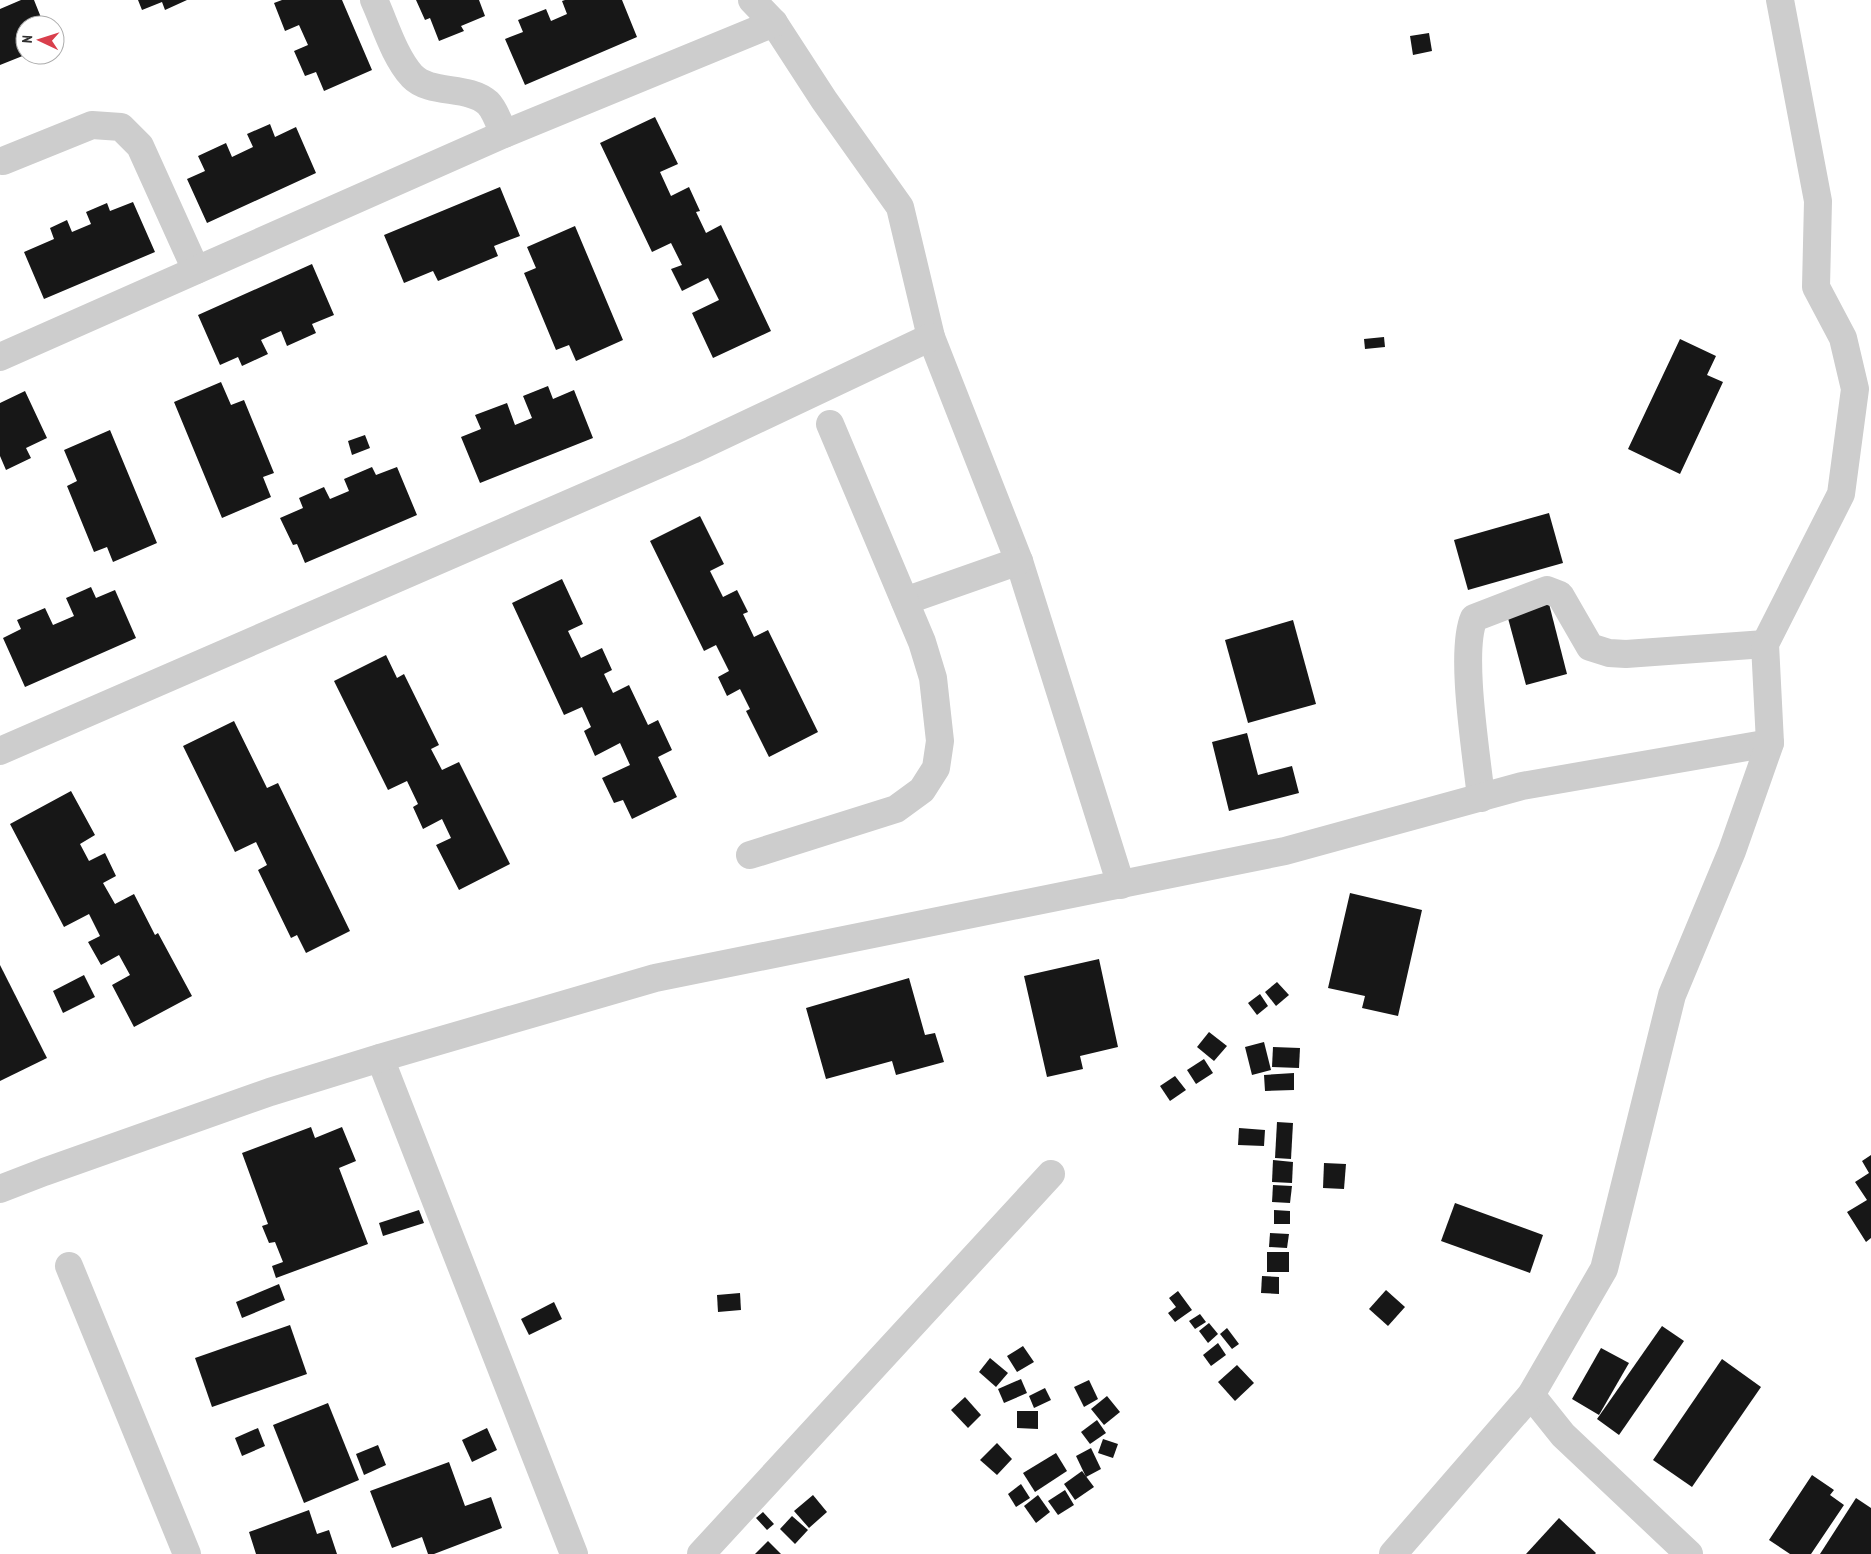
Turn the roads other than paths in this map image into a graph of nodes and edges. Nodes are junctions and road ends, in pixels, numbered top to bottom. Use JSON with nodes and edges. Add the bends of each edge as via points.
{"nodes":[{"id":1,"x":374,"y":0,"type":"edge"},
{"id":2,"x":752,"y":0,"type":"edge"},
{"id":3,"x":1780,"y":0,"type":"edge"},
{"id":4,"x":774,"y":23,"type":"junction"},
{"id":5,"x":504,"y":134,"type":"junction"},
{"id":6,"x":3,"y":161,"type":"dead end"},
{"id":7,"x":196,"y":270,"type":"junction"},
{"id":8,"x":931,"y":337,"type":"junction"},
{"id":9,"x":0,"y":357,"type":"edge"},
{"id":10,"x":830,"y":424,"type":"dead end"},
{"id":11,"x":1019,"y":561,"type":"junction"},
{"id":12,"x":905,"y":601,"type":"junction"},
{"id":13,"x":1765,"y":644,"type":"junction"},
{"id":14,"x":1770,"y":743,"type":"junction"},
{"id":15,"x":0,"y":751,"type":"edge"},
{"id":16,"x":1481,"y":798,"type":"junction"},
{"id":17,"x":750,"y":855,"type":"dead end"},
{"id":18,"x":1121,"y":885,"type":"junction"},
{"id":19,"x":380,"y":1058,"type":"junction"},
{"id":20,"x":1051,"y":1174,"type":"dead end"},
{"id":21,"x":0,"y":1190,"type":"edge"},
{"id":22,"x":69,"y":1266,"type":"dead end"},
{"id":23,"x":1531,"y":1395,"type":"junction"},
{"id":24,"x":187,"y":1554,"type":"edge"},
{"id":25,"x":574,"y":1554,"type":"edge"},
{"id":26,"x":701,"y":1554,"type":"edge"},
{"id":27,"x":1393,"y":1554,"type":"edge"},
{"id":28,"x":1689,"y":1554,"type":"edge"}],
"edges":[{"from":1,"to":5,"type":"street","via":[[413,78],[434,87],[469,93],[488,103]]},
{"from":2,"to":4,"type":"street"},
{"from":3,"to":13,"type":"street","via":[[1818,201],[1816,287],[1843,338],[1855,389],[1841,494]]},
{"from":4,"to":5,"type":"street"},
{"from":4,"to":8,"type":"street","via":[[900,207]]},
{"from":5,"to":7,"type":"street"},
{"from":6,"to":7,"type":"street","via":[[92,126],[121,127],[140,146]]},
{"from":7,"to":9,"type":"street"},
{"from":8,"to":11,"type":"street"},
{"from":8,"to":15,"type":"street","via":[[692,450]]},
{"from":10,"to":12,"type":"street"},
{"from":11,"to":12,"type":"street"},
{"from":11,"to":18,"type":"street"},
{"from":12,"to":17,"type":"street","via":[[933,678],[940,741],[936,768],[922,790],[896,809]]},
{"from":13,"to":14,"type":"street"},
{"from":13,"to":16,"type":"street","via":[[1609,653],[1590,647],[1560,595],[1547,590],[1474,618],[1468,635],[1468,662]]},
{"from":14,"to":16,"type":"street","via":[[1522,786]]},
{"from":14,"to":23,"type":"street","via":[[1732,851],[1672,995],[1604,1269]]},
{"from":16,"to":18,"type":"street","via":[[1285,851]]},
{"from":18,"to":19,"type":"street","via":[[655,978]]},
{"from":19,"to":21,"type":"street","via":[[260,1096],[53,1168]]},
{"from":19,"to":25,"type":"street"},
{"from":20,"to":26,"type":"street"},
{"from":22,"to":24,"type":"street"},
{"from":23,"to":27,"type":"street"},
{"from":23,"to":28,"type":"street","via":[[1563,1434]]}]}
